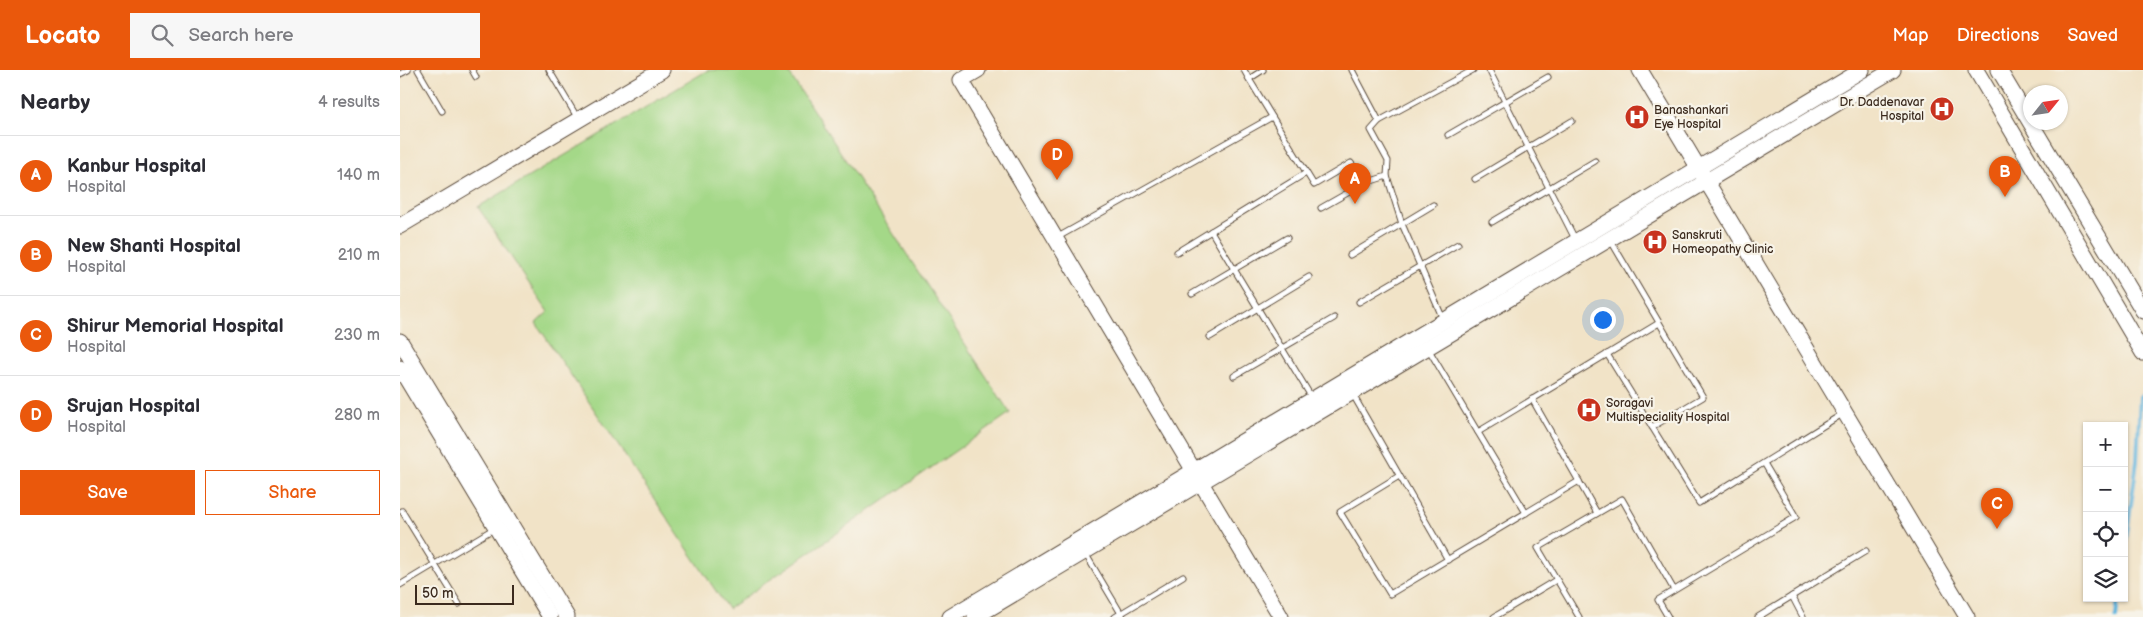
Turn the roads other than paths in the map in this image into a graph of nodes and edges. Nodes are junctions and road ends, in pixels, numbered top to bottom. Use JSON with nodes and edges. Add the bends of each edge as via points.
{"nodes":[{"id":1,"x":408,"y":70,"type":"edge"},
{"id":2,"x":418,"y":70,"type":"edge"},
{"id":3,"x":472,"y":70,"type":"edge"},
{"id":4,"x":549,"y":70,"type":"edge"},
{"id":5,"x":662,"y":70,"type":"edge"},
{"id":6,"x":978,"y":70,"type":"edge"},
{"id":7,"x":1244,"y":70,"type":"edge"},
{"id":8,"x":1263,"y":70,"type":"edge"},
{"id":9,"x":1352,"y":70,"type":"edge"},
{"id":10,"x":1473,"y":70,"type":"edge"},
{"id":11,"x":1489,"y":70,"type":"edge"},
{"id":12,"x":1640,"y":70,"type":"edge"},
{"id":13,"x":1862,"y":70,"type":"edge"},
{"id":14,"x":1893,"y":70,"type":"edge"},
{"id":15,"x":1976,"y":70,"type":"edge"},
{"id":16,"x":1999,"y":70,"type":"edge"},
{"id":17,"x":400,"y":74,"type":"edge"},
{"id":18,"x":476,"y":77,"type":"dead end"},
{"id":19,"x":1548,"y":77,"type":"dead end"},
{"id":20,"x":1249,"y":78,"type":"junction"},
{"id":21,"x":1505,"y":102,"type":"junction"},
{"id":22,"x":442,"y":111,"type":"dead end"},
{"id":23,"x":1272,"y":117,"type":"junction"},
{"id":24,"x":579,"y":120,"type":"junction"},
{"id":25,"x":1380,"y":120,"type":"junction"},
{"id":26,"x":1572,"y":121,"type":"dead end"},
{"id":27,"x":1448,"y":135,"type":"dead end"},
{"id":28,"x":1528,"y":147,"type":"junction"},
{"id":29,"x":1596,"y":160,"type":"dead end"},
{"id":30,"x":1698,"y":168,"type":"junction"},
{"id":31,"x":1306,"y":172,"type":"junction"},
{"id":32,"x":1387,"y":176,"type":"junction"},
{"id":33,"x":1475,"y":179,"type":"dead end"},
{"id":34,"x":1706,"y":181,"type":"junction"},
{"id":35,"x":1365,"y":182,"type":"junction"},
{"id":36,"x":1549,"y":188,"type":"junction"},
{"id":37,"x":1433,"y":205,"type":"dead end"},
{"id":38,"x":1321,"y":208,"type":"dead end"},
{"id":39,"x":1492,"y":222,"type":"dead end"},
{"id":40,"x":1402,"y":224,"type":"junction"},
{"id":41,"x":400,"y":226,"type":"edge"},
{"id":42,"x":1211,"y":232,"type":"junction"},
{"id":43,"x":1055,"y":238,"type":"junction"},
{"id":44,"x":1287,"y":238,"type":"dead end"},
{"id":45,"x":1609,"y":239,"type":"junction"},
{"id":46,"x":1576,"y":241,"type":"junction"},
{"id":47,"x":1458,"y":244,"type":"dead end"},
{"id":48,"x":1177,"y":252,"type":"dead end"},
{"id":49,"x":1350,"y":255,"type":"dead end"},
{"id":50,"x":1420,"y":266,"type":"junction"},
{"id":51,"x":1234,"y":270,"type":"junction"},
{"id":52,"x":1309,"y":277,"type":"dead end"},
{"id":53,"x":1192,"y":294,"type":"dead end"},
{"id":54,"x":1359,"y":302,"type":"dead end"},
{"id":55,"x":1258,"y":308,"type":"junction"},
{"id":56,"x":2143,"y":311,"type":"edge"},
{"id":57,"x":1334,"y":318,"type":"dead end"},
{"id":58,"x":1659,"y":323,"type":"junction"},
{"id":59,"x":1447,"y":326,"type":"junction"},
{"id":60,"x":1210,"y":337,"type":"dead end"},
{"id":61,"x":400,"y":341,"type":"edge"},
{"id":62,"x":1427,"y":346,"type":"junction"},
{"id":63,"x":1282,"y":348,"type":"junction"},
{"id":64,"x":2143,"y":353,"type":"edge"},
{"id":65,"x":1607,"y":354,"type":"junction"},
{"id":66,"x":400,"y":368,"type":"edge"},
{"id":67,"x":1234,"y":376,"type":"dead end"},
{"id":68,"x":404,"y":384,"type":"edge"},
{"id":69,"x":1351,"y":391,"type":"junction"},
{"id":70,"x":1312,"y":398,"type":"junction"},
{"id":71,"x":1532,"y":399,"type":"junction"},
{"id":72,"x":1845,"y":413,"type":"junction"},
{"id":73,"x":1652,"y":426,"type":"junction"},
{"id":74,"x":1478,"y":432,"type":"junction"},
{"id":75,"x":1764,"y":463,"type":"junction"},
{"id":76,"x":1197,"y":476,"type":"junction"},
{"id":77,"x":1399,"y":476,"type":"junction"},
{"id":78,"x":1579,"y":481,"type":"junction"},
{"id":79,"x":402,"y":511,"type":"dead end"},
{"id":80,"x":1526,"y":513,"type":"junction"},
{"id":81,"x":1597,"y":513,"type":"junction"},
{"id":82,"x":496,"y":528,"type":"junction"},
{"id":83,"x":1084,"y":551,"type":"junction"},
{"id":84,"x":1866,"y":551,"type":"dead end"},
{"id":85,"x":1448,"y":560,"type":"junction"},
{"id":86,"x":434,"y":565,"type":"junction"},
{"id":87,"x":1183,"y":576,"type":"dead end"},
{"id":88,"x":1556,"y":580,"type":"junction"},
{"id":89,"x":400,"y":585,"type":"edge"},
{"id":90,"x":1674,"y":590,"type":"junction"},
{"id":91,"x":1792,"y":596,"type":"junction"},
{"id":92,"x":458,"y":604,"type":"dead end"},
{"id":93,"x":1122,"y":615,"type":"edge"},
{"id":94,"x":550,"y":617,"type":"edge"},
{"id":95,"x":567,"y":617,"type":"edge"},
{"id":96,"x":950,"y":617,"type":"edge"},
{"id":97,"x":975,"y":617,"type":"edge"},
{"id":98,"x":1115,"y":617,"type":"edge"},
{"id":99,"x":1281,"y":617,"type":"edge"},
{"id":100,"x":1494,"y":617,"type":"edge"},
{"id":101,"x":1579,"y":617,"type":"edge"},
{"id":102,"x":1668,"y":617,"type":"edge"},
{"id":103,"x":1758,"y":617,"type":"edge"},
{"id":104,"x":1803,"y":617,"type":"edge"},
{"id":105,"x":1967,"y":617,"type":"edge"}],
"edges":[{"from":1,"to":17,"type":"lane"},
{"from":2,"to":22,"type":"lane"},
{"from":3,"to":18,"type":"lane"},
{"from":4,"to":24,"type":"lane"},
{"from":5,"to":24,"type":"street"},
{"from":6,"to":43,"type":"street","via":[[961,80]]},
{"from":7,"to":20,"type":"lane"},
{"from":8,"to":20,"type":"lane"},
{"from":9,"to":25,"type":"lane"},
{"from":10,"to":25,"type":"lane"},
{"from":11,"to":21,"type":"lane"},
{"from":12,"to":30,"type":"street"},
{"from":13,"to":30,"type":"street"},
{"from":14,"to":34,"type":"street"},
{"from":15,"to":64,"type":"street"},
{"from":16,"to":56,"type":"street"},
{"from":19,"to":21,"type":"lane"},
{"from":20,"to":23,"type":"lane"},
{"from":21,"to":27,"type":"lane"},
{"from":21,"to":28,"type":"lane"},
{"from":23,"to":31,"type":"lane"},
{"from":23,"to":43,"type":"lane"},
{"from":24,"to":41,"type":"street"},
{"from":25,"to":32,"type":"lane","via":[[1371,130],[1388,161]]},
{"from":26,"to":28,"type":"lane"},
{"from":28,"to":33,"type":"lane"},
{"from":28,"to":36,"type":"lane"},
{"from":29,"to":36,"type":"lane"},
{"from":30,"to":34,"type":"street"},
{"from":30,"to":46,"type":"street"},
{"from":31,"to":35,"type":"lane","via":[[1314,185],[1350,163]]},
{"from":31,"to":42,"type":"lane"},
{"from":32,"to":35,"type":"lane"},
{"from":32,"to":40,"type":"lane"},
{"from":34,"to":45,"type":"street"},
{"from":34,"to":72,"type":"street"},
{"from":35,"to":38,"type":"lane"},
{"from":36,"to":39,"type":"lane"},
{"from":36,"to":46,"type":"lane"},
{"from":37,"to":40,"type":"lane"},
{"from":40,"to":49,"type":"lane"},
{"from":40,"to":50,"type":"lane"},
{"from":42,"to":48,"type":"lane"},
{"from":42,"to":51,"type":"lane"},
{"from":43,"to":76,"type":"street"},
{"from":44,"to":51,"type":"lane"},
{"from":45,"to":58,"type":"lane"},
{"from":45,"to":59,"type":"street"},
{"from":46,"to":59,"type":"street"},
{"from":47,"to":50,"type":"lane"},
{"from":50,"to":54,"type":"lane"},
{"from":50,"to":59,"type":"lane"},
{"from":51,"to":53,"type":"lane"},
{"from":51,"to":55,"type":"lane"},
{"from":52,"to":55,"type":"lane"},
{"from":55,"to":60,"type":"lane"},
{"from":55,"to":63,"type":"lane"},
{"from":57,"to":63,"type":"lane"},
{"from":58,"to":65,"type":"lane"},
{"from":58,"to":73,"type":"lane","via":[[1703,397]]},
{"from":59,"to":62,"type":"street"},
{"from":59,"to":70,"type":"street"},
{"from":61,"to":95,"type":"street"},
{"from":62,"to":69,"type":"street"},
{"from":62,"to":74,"type":"lane"},
{"from":63,"to":67,"type":"lane"},
{"from":63,"to":70,"type":"lane"},
{"from":65,"to":71,"type":"lane"},
{"from":65,"to":73,"type":"lane"},
{"from":66,"to":68,"type":"street"},
{"from":68,"to":82,"type":"street"},
{"from":69,"to":76,"type":"street"},
{"from":69,"to":77,"type":"lane"},
{"from":70,"to":76,"type":"street"},
{"from":71,"to":74,"type":"lane"},
{"from":71,"to":78,"type":"lane"},
{"from":72,"to":75,"type":"lane"},
{"from":72,"to":105,"type":"street"},
{"from":73,"to":75,"type":"lane","via":[[1699,503]]},
{"from":74,"to":80,"type":"lane"},
{"from":75,"to":90,"type":"lane","via":[[1796,517]]},
{"from":76,"to":83,"type":"street"},
{"from":76,"to":96,"type":"street"},
{"from":76,"to":99,"type":"street"},
{"from":77,"to":85,"type":"lane"},
{"from":77,"to":85,"type":"lane","via":[[1340,512],[1390,594]]},
{"from":78,"to":80,"type":"lane"},
{"from":78,"to":81,"type":"lane"},
{"from":79,"to":86,"type":"lane"},
{"from":80,"to":85,"type":"lane"},
{"from":81,"to":88,"type":"lane","via":[[1538,548]]},
{"from":81,"to":90,"type":"lane","via":[[1622,499]]},
{"from":82,"to":86,"type":"lane"},
{"from":82,"to":94,"type":"street"},
{"from":83,"to":93,"type":"lane"},
{"from":83,"to":97,"type":"street"},
{"from":84,"to":91,"type":"lane"},
{"from":86,"to":89,"type":"lane"},
{"from":86,"to":92,"type":"lane"},
{"from":87,"to":93,"type":"lane"},
{"from":88,"to":100,"type":"lane"},
{"from":88,"to":101,"type":"lane"},
{"from":90,"to":102,"type":"lane","via":[[1658,600]]},
{"from":91,"to":103,"type":"lane"},
{"from":91,"to":104,"type":"lane"},
{"from":93,"to":98,"type":"lane"}]}
